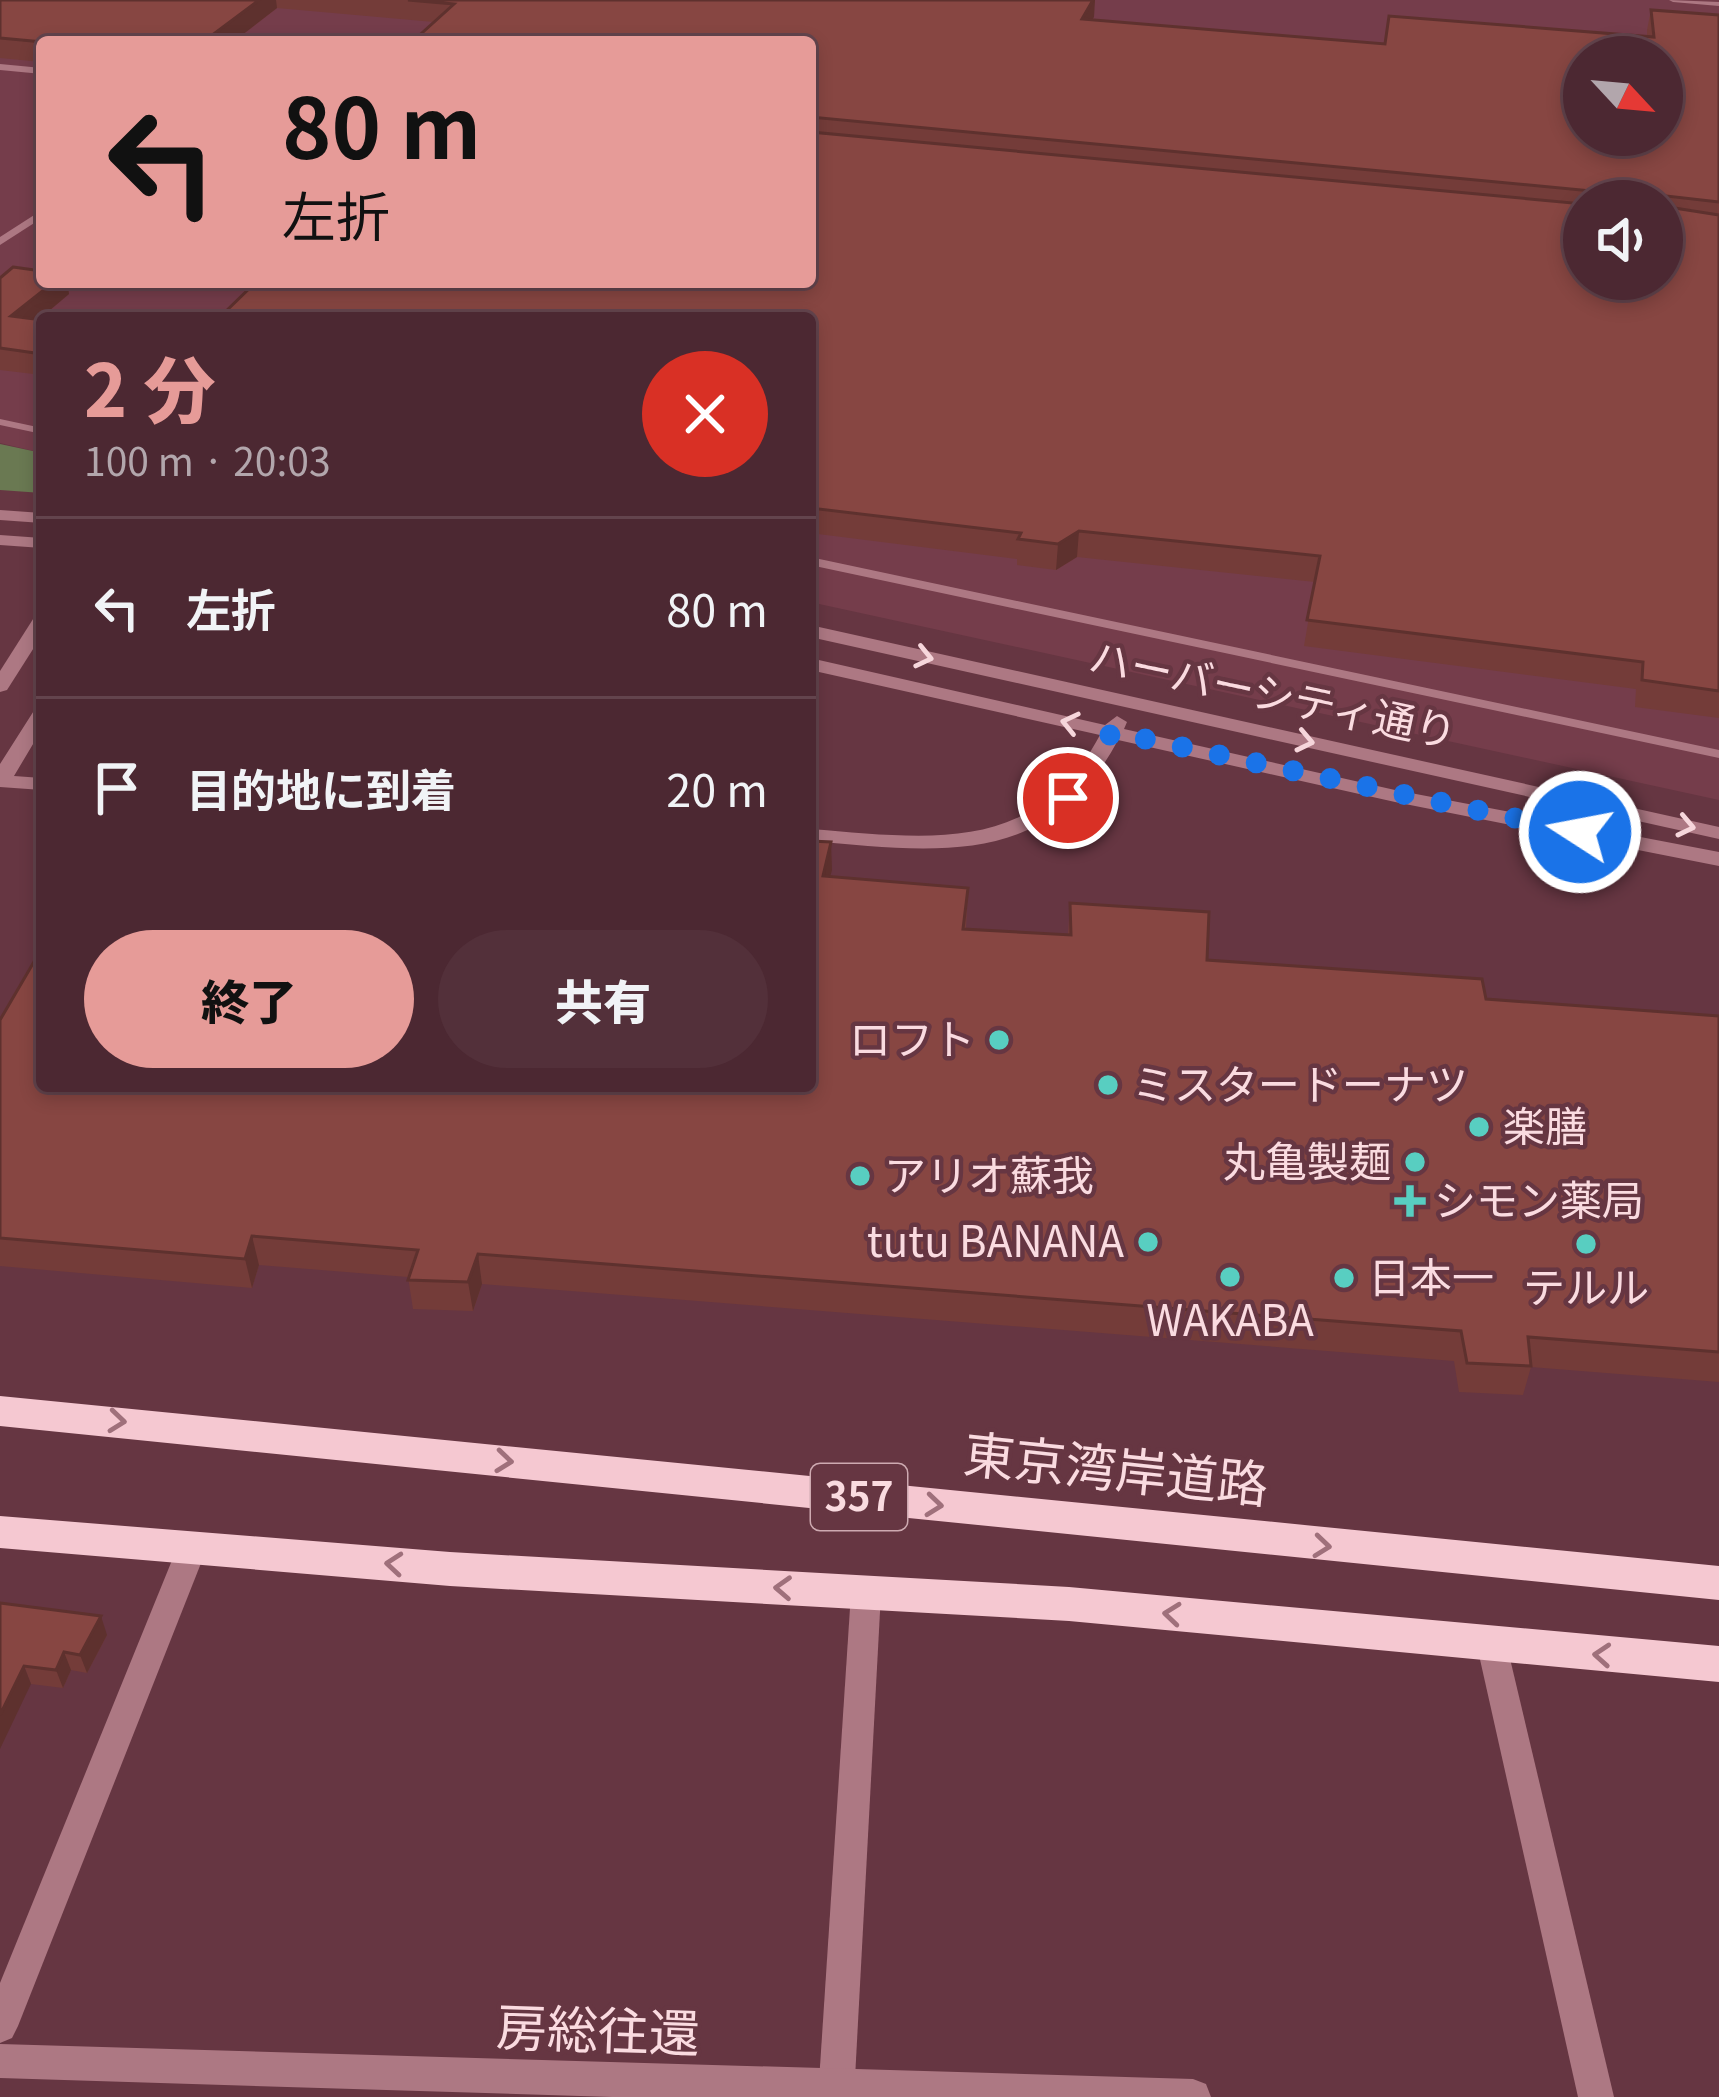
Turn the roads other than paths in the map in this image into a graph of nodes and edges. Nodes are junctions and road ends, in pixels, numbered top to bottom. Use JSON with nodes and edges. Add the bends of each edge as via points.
{"nodes":[{"id":1,"x":1673,"y":0,"type":"edge"},
{"id":2,"x":1719,"y":4,"type":"edge"},
{"id":3,"x":0,"y":67,"type":"edge"},
{"id":4,"x":36,"y":70,"type":"edge"},
{"id":5,"x":36,"y":217,"type":"edge"},
{"id":6,"x":0,"y":242,"type":"edge"},
{"id":7,"x":0,"y":422,"type":"edge"},
{"id":8,"x":36,"y":430,"type":"edge"},
{"id":9,"x":0,"y":515,"type":"edge"},
{"id":10,"x":36,"y":518,"type":"edge"},
{"id":11,"x":0,"y":540,"type":"edge"},
{"id":12,"x":36,"y":543,"type":"edge"},
{"id":13,"x":816,"y":562,"type":"edge"},
{"id":14,"x":36,"y":629,"type":"edge"},
{"id":15,"x":816,"y":633,"type":"edge"},
{"id":16,"x":816,"y":665,"type":"edge"},
{"id":17,"x":0,"y":686,"type":"edge"},
{"id":18,"x":1127,"y":704,"type":"junction"},
{"id":19,"x":36,"y":723,"type":"edge"},
{"id":20,"x":1112,"y":732,"type":"junction"},
{"id":21,"x":1719,"y":754,"type":"edge"},
{"id":22,"x":0,"y":781,"type":"edge"},
{"id":23,"x":36,"y":784,"type":"edge"},
{"id":24,"x":1719,"y":833,"type":"edge"},
{"id":25,"x":816,"y":836,"type":"edge"},
{"id":26,"x":1719,"y":859,"type":"edge"},
{"id":27,"x":0,"y":1411,"type":"edge"},
{"id":28,"x":0,"y":1532,"type":"edge"},
{"id":29,"x":192,"y":1548,"type":"junction"},
{"id":30,"x":1719,"y":1583,"type":"edge"},
{"id":31,"x":866,"y":1593,"type":"junction"},
{"id":32,"x":1492,"y":1646,"type":"junction"},
{"id":33,"x":1719,"y":1664,"type":"edge"},
{"id":34,"x":0,"y":2026,"type":"edge"},
{"id":35,"x":0,"y":2061,"type":"edge"},
{"id":36,"x":836,"y":2093,"type":"edge"},
{"id":37,"x":1193,"y":2097,"type":"edge"},
{"id":38,"x":1596,"y":2097,"type":"edge"}],
"edges":[{"from":1,"to":2,"type":"lane"},
{"from":3,"to":4,"type":"lane"},
{"from":5,"to":6,"type":"lane"},
{"from":7,"to":8,"type":"lane"},
{"from":9,"to":10,"type":"street"},
{"from":11,"to":12,"type":"street"},
{"from":13,"to":21,"type":"lane"},
{"from":14,"to":17,"type":"street"},
{"from":15,"to":18,"type":"street","name":"ハーバーシティ通り","one_way":true},
{"from":20,"to":16,"type":"street","name":"ハーバーシティ通り","one_way":true},
{"from":18,"to":20,"type":"street"},
{"from":18,"to":24,"type":"street","name":"ハーバーシティ通り","one_way":true},
{"from":19,"to":22,"type":"street"},
{"from":20,"to":25,"type":"street","via":[[1068,798],[1018,826],[930,841]]},
{"from":20,"to":26,"type":"street","name":"ハーバーシティ通り"},
{"from":22,"to":23,"type":"street"},
{"from":27,"to":30,"type":"highway","name":"東京湾岸道路","number":"357","one_way":true},
{"from":28,"to":29,"type":"highway","number":"357"},
{"from":31,"to":29,"type":"highway","number":"357","one_way":true},
{"from":29,"to":34,"type":"street"},
{"from":32,"to":31,"type":"highway","number":"357","one_way":true,"via":[[1069,1604]]},
{"from":31,"to":36,"type":"street"},
{"from":33,"to":32,"type":"highway","number":"357","one_way":true},
{"from":32,"to":38,"type":"street"},
{"from":35,"to":36,"type":"street","name":"房総往還"},
{"from":36,"to":37,"type":"street","name":"房総往還"}]}
